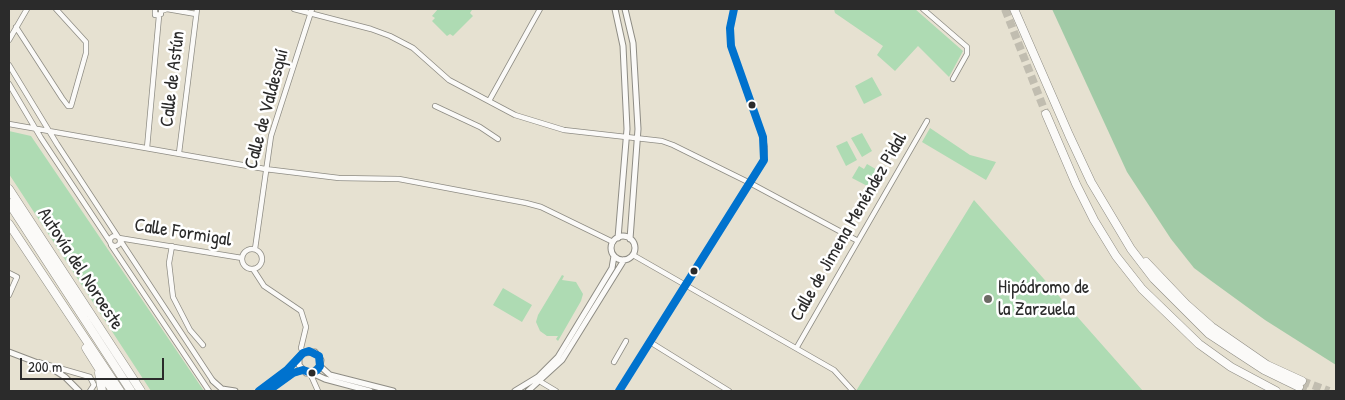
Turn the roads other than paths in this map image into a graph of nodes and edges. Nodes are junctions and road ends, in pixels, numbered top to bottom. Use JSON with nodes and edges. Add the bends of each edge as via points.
{"nodes":[{"id":1,"x":27,"y":9,"type":"edge"},
{"id":2,"x":56,"y":9,"type":"edge"},
{"id":3,"x":155,"y":9,"type":"edge"},
{"id":4,"x":294,"y":9,"type":"edge"},
{"id":5,"x":540,"y":9,"type":"edge"},
{"id":6,"x":615,"y":9,"type":"edge"},
{"id":7,"x":625,"y":9,"type":"edge"},
{"id":8,"x":734,"y":9,"type":"edge"},
{"id":9,"x":923,"y":9,"type":"edge"},
{"id":10,"x":1014,"y":9,"type":"edge"},
{"id":11,"x":197,"y":11,"type":"edge"},
{"id":12,"x":311,"y":11,"type":"edge"},
{"id":13,"x":160,"y":12,"type":"edge"},
{"id":14,"x":16,"y":27,"type":"junction"},
{"id":15,"x":9,"y":40,"type":"edge"},
{"id":16,"x":9,"y":65,"type":"edge"},
{"id":17,"x":953,"y":79,"type":"dead end"},
{"id":18,"x":9,"y":84,"type":"edge"},
{"id":19,"x":489,"y":102,"type":"junction"},
{"id":20,"x":435,"y":106,"type":"dead end"},
{"id":21,"x":1046,"y":114,"type":"tunnel mouth"},
{"id":22,"x":927,"y":121,"type":"dead end"},
{"id":23,"x":9,"y":124,"type":"edge"},
{"id":24,"x":35,"y":129,"type":"junction"},
{"id":25,"x":49,"y":131,"type":"junction"},
{"id":26,"x":627,"y":138,"type":"junction"},
{"id":27,"x":498,"y":139,"type":"dead end"},
{"id":28,"x":638,"y":139,"type":"junction"},
{"id":29,"x":147,"y":148,"type":"junction"},
{"id":30,"x":178,"y":153,"type":"junction"},
{"id":31,"x":265,"y":169,"type":"junction"},
{"id":32,"x":9,"y":181,"type":"edge"},
{"id":33,"x":750,"y":182,"type":"junction"},
{"id":34,"x":9,"y":189,"type":"edge"},
{"id":35,"x":9,"y":203,"type":"edge"},
{"id":36,"x":9,"y":212,"type":"edge"},
{"id":37,"x":9,"y":224,"type":"edge"},
{"id":38,"x":9,"y":228,"type":"edge"},
{"id":39,"x":119,"y":238,"type":"junction"},
{"id":40,"x":618,"y":238,"type":"junction"},
{"id":41,"x":630,"y":239,"type":"junction"},
{"id":42,"x":858,"y":241,"type":"junction"},
{"id":43,"x":613,"y":242,"type":"junction"},
{"id":44,"x":110,"y":244,"type":"junction"},
{"id":45,"x":46,"y":245,"type":"junction"},
{"id":46,"x":172,"y":246,"type":"junction"},
{"id":47,"x":254,"y":249,"type":"junction"},
{"id":48,"x":633,"y":255,"type":"junction"},
{"id":49,"x":614,"y":256,"type":"junction"},
{"id":50,"x":242,"y":258,"type":"junction"},
{"id":51,"x":624,"y":260,"type":"junction"},
{"id":52,"x":253,"y":269,"type":"junction"},
{"id":53,"x":9,"y":273,"type":"edge"},
{"id":54,"x":686,"y":284,"type":"junction"},
{"id":55,"x":9,"y":295,"type":"edge"},
{"id":56,"x":626,"y":341,"type":"dead end"},
{"id":57,"x":650,"y":342,"type":"junction"},
{"id":58,"x":203,"y":345,"type":"dead end"},
{"id":59,"x":797,"y":347,"type":"junction"},
{"id":60,"x":9,"y":352,"type":"edge"},
{"id":61,"x":303,"y":353,"type":"junction"},
{"id":62,"x":299,"y":359,"type":"junction"},
{"id":63,"x":120,"y":361,"type":"junction"},
{"id":64,"x":38,"y":362,"type":"junction"},
{"id":65,"x":614,"y":362,"type":"dead end"},
{"id":66,"x":320,"y":366,"type":"junction"},
{"id":67,"x":98,"y":368,"type":"junction"},
{"id":68,"x":303,"y":370,"type":"junction"},
{"id":69,"x":311,"y":373,"type":"junction"},
{"id":70,"x":213,"y":381,"type":"joint"},
{"id":71,"x":541,"y":382,"type":"junction"},
{"id":72,"x":1300,"y":384,"type":"tunnel mouth"},
{"id":73,"x":208,"y":389,"type":"edge"},
{"id":74,"x":79,"y":391,"type":"edge"},
{"id":75,"x":90,"y":391,"type":"edge"},
{"id":76,"x":102,"y":391,"type":"edge"},
{"id":77,"x":112,"y":391,"type":"edge"},
{"id":78,"x":120,"y":391,"type":"edge"},
{"id":79,"x":129,"y":391,"type":"edge"},
{"id":80,"x":140,"y":391,"type":"edge"},
{"id":81,"x":146,"y":391,"type":"edge"},
{"id":82,"x":235,"y":391,"type":"edge"},
{"id":83,"x":259,"y":391,"type":"edge"},
{"id":84,"x":268,"y":391,"type":"edge"},
{"id":85,"x":318,"y":391,"type":"edge"},
{"id":86,"x":370,"y":391,"type":"edge"},
{"id":87,"x":393,"y":391,"type":"edge"},
{"id":88,"x":515,"y":391,"type":"edge"},
{"id":89,"x":528,"y":391,"type":"edge"},
{"id":90,"x":556,"y":391,"type":"edge"},
{"id":91,"x":619,"y":391,"type":"edge"},
{"id":92,"x":729,"y":391,"type":"edge"},
{"id":93,"x":853,"y":391,"type":"edge"},
{"id":94,"x":1276,"y":391,"type":"edge"}],
"edges":[{"from":1,"to":14,"type":"street"},
{"from":2,"to":14,"type":"street","via":[[86,42],[86,53],[71,106]]},
{"from":3,"to":13,"type":"street","via":[[154,14]]},
{"from":4,"to":12,"type":"street"},
{"from":5,"to":19,"type":"street"},
{"from":6,"to":26,"type":"street","via":[[624,46]]},
{"from":7,"to":28,"type":"street","via":[[633,43]]},
{"from":8,"to":33,"type":"street","via":[[731,46],[765,148],[764,160]]},
{"from":9,"to":17,"type":"street","via":[[967,47],[967,54]]},
{"from":10,"to":72,"type":"highway","via":[[1069,135],[1115,224],[1154,280],[1209,334],[1264,370]]},
{"from":11,"to":13,"type":"street"},
{"from":11,"to":30,"type":"street","name":"Calle de Astún"},
{"from":12,"to":19,"type":"street","via":[[390,36],[413,48],[449,80]]},
{"from":12,"to":31,"type":"street","name":"Calle de Valdesquí","via":[[272,136]]},
{"from":13,"to":29,"type":"street"},
{"from":14,"to":15,"type":"street"},
{"from":16,"to":25,"type":"street"},
{"from":18,"to":24,"type":"street"},
{"from":19,"to":26,"type":"street","via":[[516,115],[564,130]]},
{"from":20,"to":27,"type":"street"},
{"from":21,"to":94,"type":"highway","via":[[1094,220],[1142,289],[1199,344],[1231,367]]},
{"from":22,"to":42,"type":"street","name":"Calle de Jimena Menéndez Pidal"},
{"from":23,"to":24,"type":"street"},
{"from":24,"to":25,"type":"street"},
{"from":24,"to":44,"type":"street"},
{"from":25,"to":29,"type":"street"},
{"from":25,"to":39,"type":"street"},
{"from":26,"to":28,"type":"street"},
{"from":26,"to":40,"type":"street"},
{"from":28,"to":33,"type":"street","via":[[673,145]]},
{"from":28,"to":41,"type":"street"},
{"from":29,"to":30,"type":"street"},
{"from":30,"to":31,"type":"street"},
{"from":31,"to":43,"type":"street","via":[[339,178],[392,178],[526,203]]},
{"from":31,"to":47,"type":"street","name":"Calle de Valdesquí"},
{"from":32,"to":45,"type":"highway","via":[[38,226]]},
{"from":33,"to":42,"type":"street"},
{"from":33,"to":54,"type":"street"},
{"from":34,"to":45,"type":"highway","name":"Autovía del Noroeste"},
{"from":35,"to":79,"type":"highway"},
{"from":36,"to":79,"type":"highway"},
{"from":37,"to":78,"type":"highway","name":"Autovía del Noroeste"},
{"from":38,"to":67,"type":"highway"},
{"from":39,"to":44,"type":"street","via":[[112,237]]},
{"from":39,"to":44,"type":"street","via":[[117,245]]},
{"from":39,"to":46,"type":"street","name":"Calle Formigal"},
{"from":39,"to":70,"type":"street"},
{"from":40,"to":41,"type":"street"},
{"from":40,"to":43,"type":"street"},
{"from":41,"to":48,"type":"street","via":[[635,248]]},
{"from":42,"to":59,"type":"street","name":"Calle de Jimena Menéndez Pidal"},
{"from":43,"to":49,"type":"street"},
{"from":44,"to":73,"type":"street"},
{"from":45,"to":63,"type":"highway","name":"Autovía del Noroeste"},
{"from":46,"to":50,"type":"street","name":"Calle Formigal"},
{"from":46,"to":58,"type":"street","via":[[169,263],[174,297],[190,330]]},
{"from":47,"to":50,"type":"street","via":[[245,252]]},
{"from":47,"to":52,"type":"street","via":[[263,259],[259,267]]},
{"from":48,"to":51,"type":"street"},
{"from":48,"to":54,"type":"street"},
{"from":49,"to":51,"type":"street"},
{"from":49,"to":88,"type":"street","via":[[612,268],[558,357],[538,377]]},
{"from":50,"to":52,"type":"street","via":[[244,264]]},
{"from":51,"to":71,"type":"street","via":[[571,349]]},
{"from":52,"to":61,"type":"street","via":[[264,286],[301,310],[306,327],[301,348]]},
{"from":53,"to":55,"type":"street","via":[[17,277]]},
{"from":54,"to":57,"type":"street"},
{"from":54,"to":59,"type":"street"},
{"from":56,"to":65,"type":"street"},
{"from":57,"to":91,"type":"street"},
{"from":57,"to":92,"type":"street"},
{"from":59,"to":93,"type":"street","via":[[834,370]]},
{"from":60,"to":64,"type":"street"},
{"from":61,"to":62,"type":"street"},
{"from":61,"to":66,"type":"street","via":[[315,352]]},
{"from":62,"to":68,"type":"street"},
{"from":62,"to":83,"type":"street"},
{"from":63,"to":80,"type":"highway","name":"Autovía del Noroeste"},
{"from":63,"to":81,"type":"highway"},
{"from":64,"to":74,"type":"street","via":[[58,372]]},
{"from":64,"to":75,"type":"street","via":[[90,377],[94,385]]},
{"from":66,"to":69,"type":"street"},
{"from":66,"to":87,"type":"street","via":[[330,375]]},
{"from":67,"to":76,"type":"highway"},
{"from":67,"to":77,"type":"highway"},
{"from":68,"to":69,"type":"street"},
{"from":68,"to":84,"type":"street","via":[[293,373]]},
{"from":69,"to":85,"type":"street"},
{"from":69,"to":86,"type":"street"},
{"from":70,"to":82,"type":"street","via":[[222,389]]},
{"from":71,"to":89,"type":"street"},
{"from":71,"to":90,"type":"street"}]}
